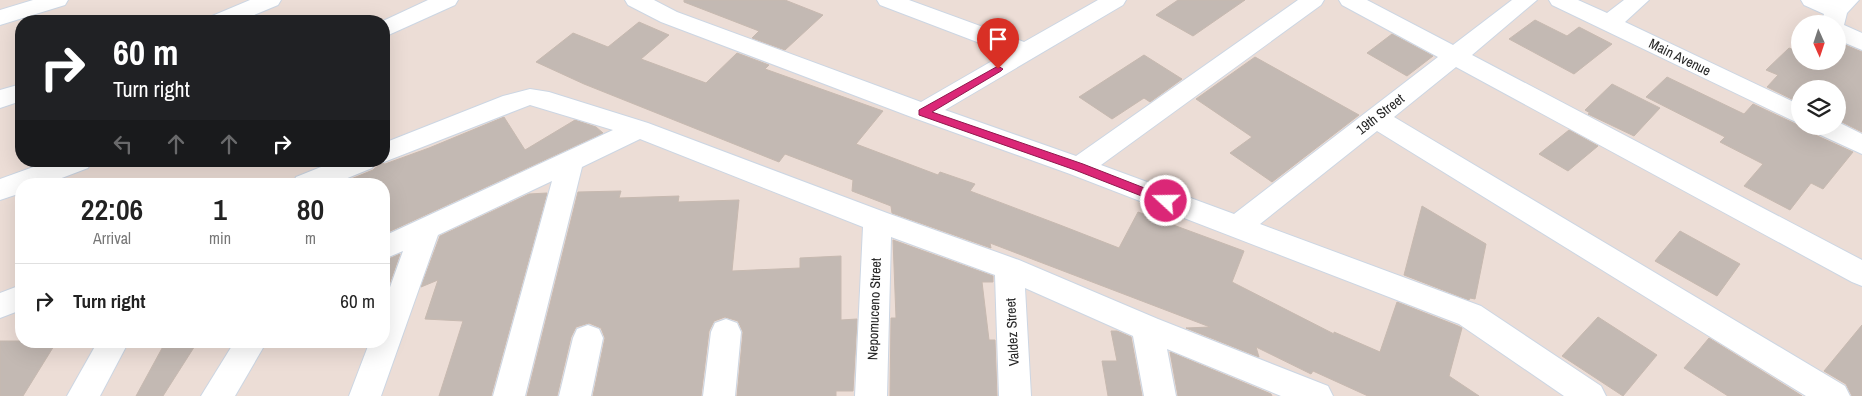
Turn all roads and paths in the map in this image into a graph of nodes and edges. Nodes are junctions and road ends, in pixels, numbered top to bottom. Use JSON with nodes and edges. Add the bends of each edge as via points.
{"nodes":[{"id":1,"x":57,"y":0,"type":"edge"},
{"id":2,"x":270,"y":0,"type":"edge"},
{"id":3,"x":447,"y":0,"type":"edge"},
{"id":4,"x":636,"y":0,"type":"edge"},
{"id":5,"x":888,"y":0,"type":"edge"},
{"id":6,"x":1115,"y":0,"type":"edge"},
{"id":7,"x":1313,"y":0,"type":"edge"},
{"id":8,"x":1350,"y":0,"type":"edge"},
{"id":9,"x":1526,"y":0,"type":"edge"},
{"id":10,"x":1560,"y":0,"type":"edge"},
{"id":11,"x":1638,"y":0,"type":"edge"},
{"id":12,"x":1812,"y":0,"type":"edge"},
{"id":13,"x":227,"y":15,"type":"edge"},
{"id":14,"x":1837,"y":15,"type":"edge"},
{"id":15,"x":0,"y":18,"type":"edge"},
{"id":16,"x":1609,"y":23,"type":"junction"},
{"id":17,"x":1846,"y":24,"type":"edge"},
{"id":18,"x":390,"y":27,"type":"edge"},
{"id":19,"x":1862,"y":42,"type":"edge"},
{"id":20,"x":1027,"y":52,"type":"junction"},
{"id":21,"x":1455,"y":55,"type":"junction"},
{"id":22,"x":15,"y":94,"type":"edge"},
{"id":23,"x":0,"y":99,"type":"edge"},
{"id":24,"x":1791,"y":111,"type":"edge"},
{"id":25,"x":923,"y":112,"type":"junction"},
{"id":26,"x":1374,"y":118,"type":"junction"},
{"id":27,"x":639,"y":130,"type":"junction"},
{"id":28,"x":1841,"y":135,"type":"edge"},
{"id":29,"x":1862,"y":145,"type":"edge"},
{"id":30,"x":390,"y":151,"type":"edge"},
{"id":31,"x":570,"y":163,"type":"junction"},
{"id":32,"x":63,"y":167,"type":"edge"},
{"id":33,"x":348,"y":167,"type":"edge"},
{"id":34,"x":1079,"y":167,"type":"junction"},
{"id":35,"x":33,"y":178,"type":"edge"},
{"id":36,"x":321,"y":178,"type":"edge"},
{"id":37,"x":15,"y":184,"type":"edge"},
{"id":38,"x":0,"y":190,"type":"edge"},
{"id":39,"x":878,"y":221,"type":"junction"},
{"id":40,"x":1236,"y":228,"type":"junction"},
{"id":41,"x":426,"y":229,"type":"junction"},
{"id":42,"x":390,"y":245,"type":"edge"},
{"id":43,"x":1008,"y":268,"type":"junction"},
{"id":44,"x":1862,"y":274,"type":"edge"},
{"id":45,"x":15,"y":300,"type":"edge"},
{"id":46,"x":0,"y":306,"type":"edge"},
{"id":47,"x":390,"y":328,"type":"edge"},
{"id":48,"x":1148,"y":328,"type":"junction"},
{"id":49,"x":726,"y":332,"type":"dead end"},
{"id":50,"x":588,"y":338,"type":"dead end"},
{"id":51,"x":110,"y":348,"type":"edge"},
{"id":52,"x":247,"y":348,"type":"edge"},
{"id":53,"x":383,"y":348,"type":"edge"},
{"id":54,"x":1300,"y":392,"type":"edge"},
{"id":55,"x":83,"y":396,"type":"edge"},
{"id":56,"x":216,"y":396,"type":"edge"},
{"id":57,"x":365,"y":396,"type":"edge"},
{"id":58,"x":510,"y":396,"type":"edge"},
{"id":59,"x":575,"y":396,"type":"edge"},
{"id":60,"x":719,"y":396,"type":"edge"},
{"id":61,"x":871,"y":396,"type":"edge"},
{"id":62,"x":1015,"y":396,"type":"edge"},
{"id":63,"x":1160,"y":396,"type":"edge"},
{"id":64,"x":1590,"y":396,"type":"edge"},
{"id":65,"x":1834,"y":396,"type":"edge"}],
"edges":[{"from":1,"to":15,"type":"street"},
{"from":2,"to":13,"type":"street"},
{"from":3,"to":18,"type":"street"},
{"from":4,"to":25,"type":"street","via":[[670,17]]},
{"from":5,"to":20,"type":"street"},
{"from":6,"to":20,"type":"street"},
{"from":7,"to":34,"type":"street"},
{"from":8,"to":21,"type":"street"},
{"from":9,"to":21,"type":"street","name":"19th Street"},
{"from":10,"to":16,"type":"street","name":"Main Avenue"},
{"from":11,"to":16,"type":"street"},
{"from":12,"to":14,"type":"street"},
{"from":16,"to":24,"type":"street","name":"Main Avenue"},
{"from":17,"to":19,"type":"street"},
{"from":20,"to":25,"type":"street"},
{"from":21,"to":26,"type":"street","name":"19th Street"},
{"from":21,"to":44,"type":"street"},
{"from":22,"to":23,"type":"street"},
{"from":25,"to":34,"type":"street"},
{"from":26,"to":40,"type":"street","name":"19th Street"},
{"from":26,"to":65,"type":"street"},
{"from":27,"to":30,"type":"street","via":[[530,97]]},
{"from":27,"to":31,"type":"street"},
{"from":27,"to":39,"type":"street"},
{"from":28,"to":29,"type":"street"},
{"from":31,"to":41,"type":"street"},
{"from":31,"to":58,"type":"street"},
{"from":32,"to":35,"type":"street"},
{"from":33,"to":36,"type":"street"},
{"from":34,"to":40,"type":"street"},
{"from":37,"to":38,"type":"street"},
{"from":39,"to":43,"type":"street"},
{"from":39,"to":61,"type":"street","name":"Nepomuceno Street"},
{"from":40,"to":64,"type":"street","via":[[1470,315]]},
{"from":41,"to":42,"type":"street"},
{"from":41,"to":47,"type":"street"},
{"from":43,"to":48,"type":"street"},
{"from":43,"to":62,"type":"street","name":"Valdez Street"},
{"from":45,"to":46,"type":"street"},
{"from":48,"to":54,"type":"street"},
{"from":48,"to":63,"type":"street"},
{"from":49,"to":60,"type":"street"},
{"from":50,"to":59,"type":"street"},
{"from":51,"to":55,"type":"street"},
{"from":52,"to":56,"type":"street"},
{"from":53,"to":57,"type":"street"}]}
